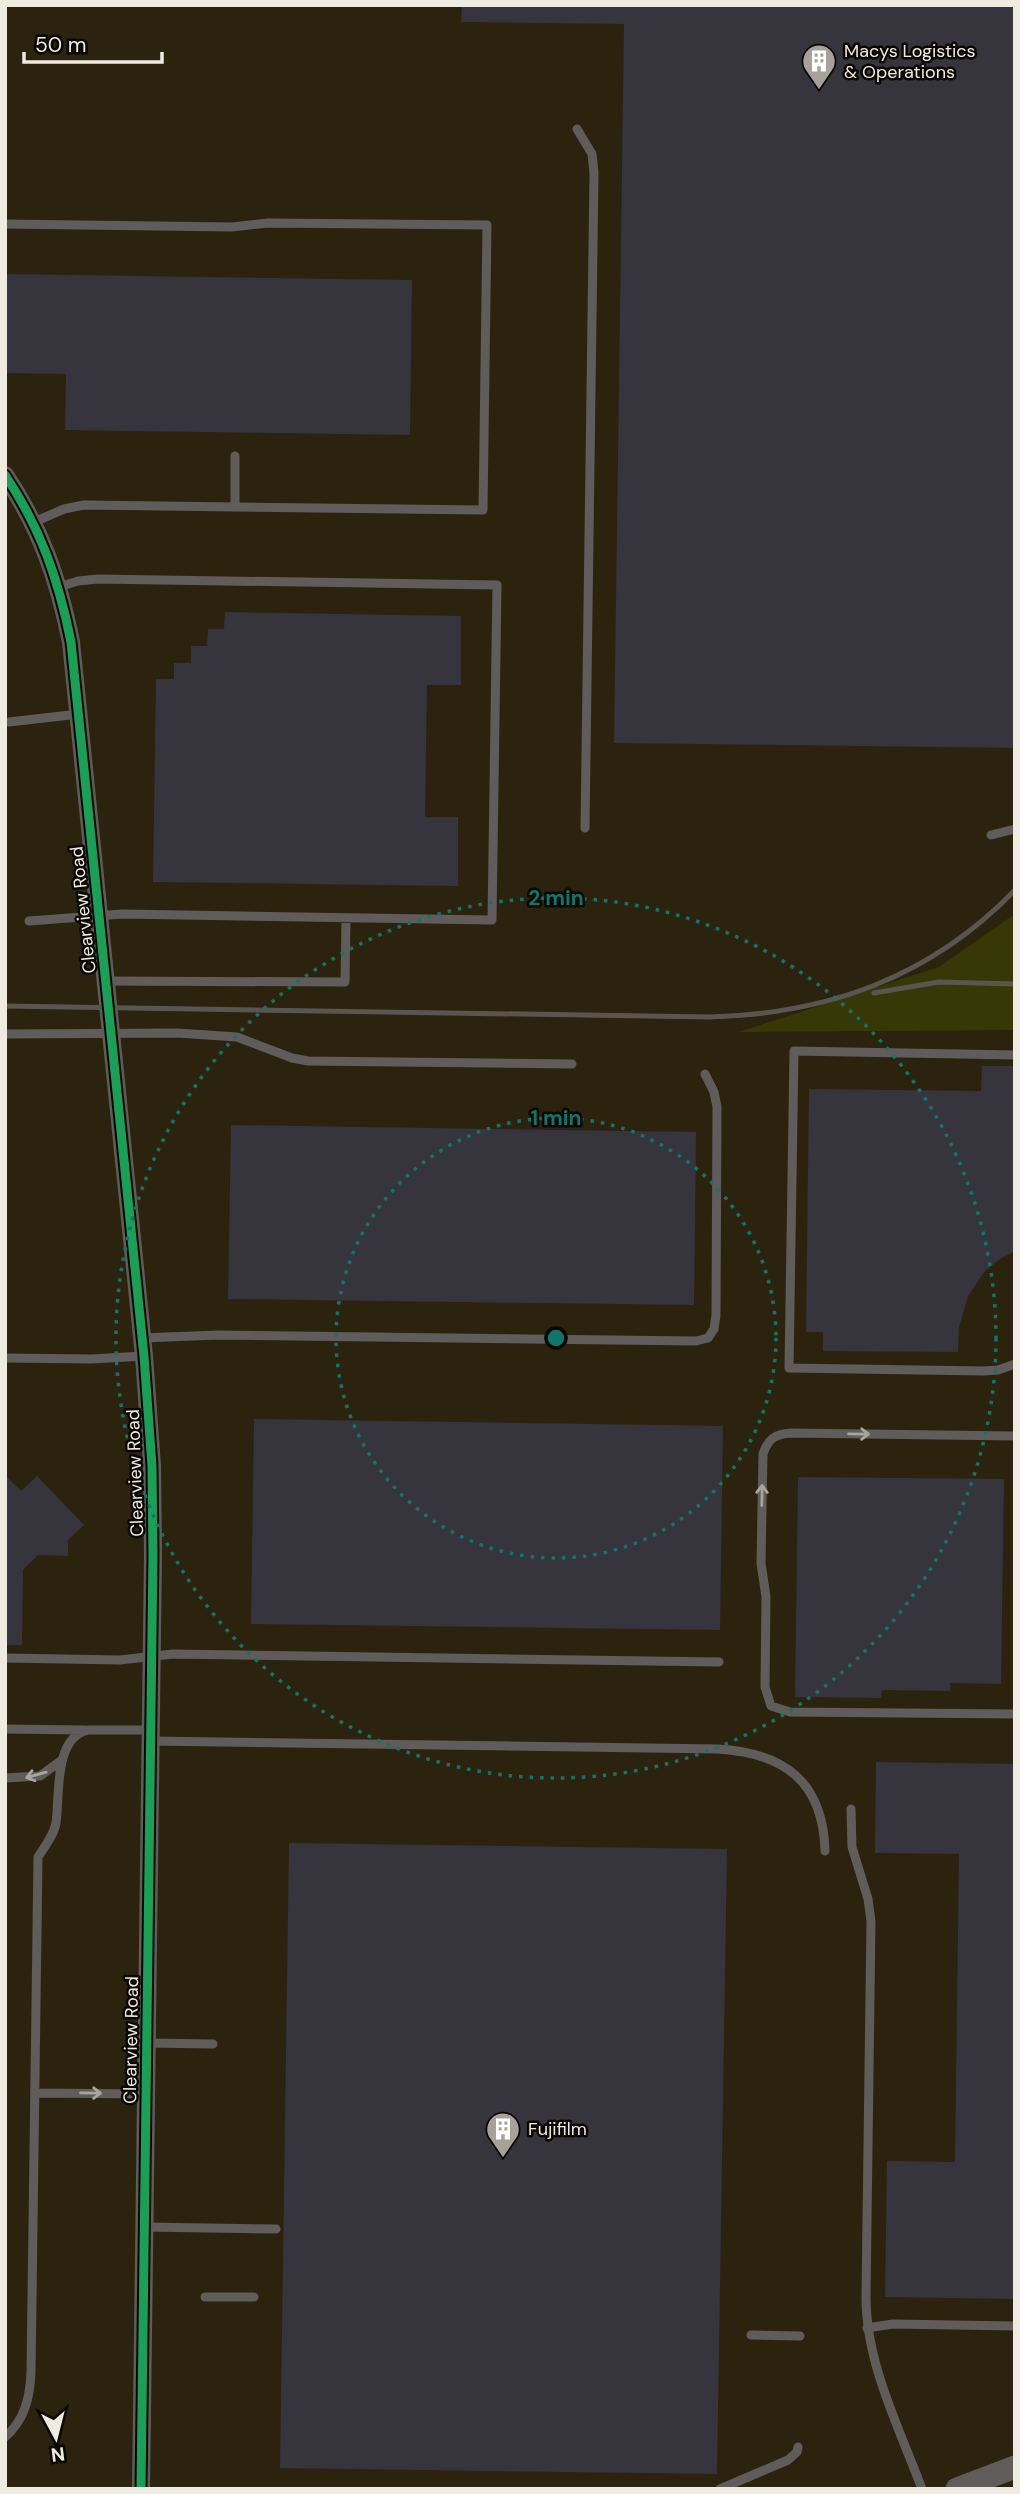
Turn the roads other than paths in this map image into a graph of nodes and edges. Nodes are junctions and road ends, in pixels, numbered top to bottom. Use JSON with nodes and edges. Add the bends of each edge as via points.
{"nodes":[{"id":1,"x":577,"y":129,"type":"dead end"},
{"id":2,"x":5,"y":224,"type":"edge"},
{"id":3,"x":236,"y":456,"type":"dead end"},
{"id":4,"x":5,"y":475,"type":"edge"},
{"id":5,"x":235,"y":506,"type":"junction"},
{"id":6,"x":34,"y":522,"type":"junction"},
{"id":7,"x":59,"y":587,"type":"junction"},
{"id":8,"x":79,"y":714,"type":"junction"},
{"id":9,"x":9,"y":722,"type":"dead end"},
{"id":10,"x":585,"y":828,"type":"dead end"},
{"id":11,"x":1015,"y":829,"type":"edge"},
{"id":12,"x":991,"y":835,"type":"dead end"},
{"id":13,"x":99,"y":915,"type":"junction"},
{"id":14,"x":346,"y":918,"type":"junction"},
{"id":15,"x":29,"y":921,"type":"dead end"},
{"id":16,"x":106,"y":981,"type":"junction"},
{"id":17,"x":5,"y":1034,"type":"edge"},
{"id":18,"x":111,"y":1034,"type":"junction"},
{"id":19,"x":1015,"y":1055,"type":"edge"},
{"id":20,"x":572,"y":1064,"type":"dead end"},
{"id":21,"x":705,"y":1074,"type":"dead end"},
{"id":22,"x":142,"y":1338,"type":"junction"},
{"id":23,"x":144,"y":1356,"type":"junction"},
{"id":24,"x":5,"y":1357,"type":"edge"},
{"id":25,"x":1015,"y":1364,"type":"edge"},
{"id":26,"x":1015,"y":1436,"type":"edge"},
{"id":27,"x":152,"y":1657,"type":"junction"},
{"id":28,"x":5,"y":1658,"type":"edge"},
{"id":29,"x":719,"y":1662,"type":"dead end"},
{"id":30,"x":1015,"y":1714,"type":"edge"},
{"id":31,"x":5,"y":1729,"type":"edge"},
{"id":32,"x":84,"y":1730,"type":"junction"},
{"id":33,"x":151,"y":1735,"type":"junction"},
{"id":34,"x":62,"y":1760,"type":"junction"},
{"id":35,"x":5,"y":1778,"type":"edge"},
{"id":36,"x":851,"y":1809,"type":"dead end"},
{"id":37,"x":825,"y":1851,"type":"dead end"},
{"id":38,"x":147,"y":2043,"type":"junction"},
{"id":39,"x":213,"y":2044,"type":"dead end"},
{"id":40,"x":36,"y":2093,"type":"junction"},
{"id":41,"x":146,"y":2094,"type":"junction"},
{"id":42,"x":145,"y":2227,"type":"junction"},
{"id":43,"x":276,"y":2229,"type":"dead end"},
{"id":44,"x":205,"y":2297,"type":"dead end"},
{"id":45,"x":254,"y":2297,"type":"dead end"},
{"id":46,"x":1015,"y":2326,"type":"edge"},
{"id":47,"x":867,"y":2328,"type":"junction"},
{"id":48,"x":751,"y":2335,"type":"dead end"},
{"id":49,"x":800,"y":2336,"type":"dead end"},
{"id":50,"x":5,"y":2437,"type":"edge"},
{"id":51,"x":798,"y":2447,"type":"dead end"},
{"id":52,"x":1015,"y":2467,"type":"edge"},
{"id":53,"x":141,"y":2489,"type":"edge"},
{"id":54,"x":720,"y":2489,"type":"edge"},
{"id":55,"x":922,"y":2489,"type":"edge"},
{"id":56,"x":957,"y":2489,"type":"edge"}],
"edges":[{"from":1,"to":10,"type":"lane","via":[[592,154],[594,173]]},
{"from":2,"to":5,"type":"lane","via":[[487,225],[483,510]]},
{"from":3,"to":5,"type":"lane"},
{"from":4,"to":6,"type":"street","name":"Clearview Road"},
{"from":5,"to":6,"type":"lane","via":[[84,505]]},
{"from":6,"to":7,"type":"street","name":"Clearview Road"},
{"from":7,"to":8,"type":"street","name":"Clearview Road"},
{"from":7,"to":14,"type":"lane","via":[[98,579],[497,584],[492,920]]},
{"from":8,"to":9,"type":"lane"},
{"from":8,"to":13,"type":"street","name":"Clearview Road"},
{"from":11,"to":12,"type":"lane"},
{"from":13,"to":14,"type":"lane"},
{"from":13,"to":15,"type":"lane"},
{"from":13,"to":16,"type":"street","name":"Clearview Road"},
{"from":14,"to":16,"type":"lane","via":[[345,982]]},
{"from":16,"to":18,"type":"street","name":"Clearview Road"},
{"from":17,"to":18,"type":"lane"},
{"from":18,"to":20,"type":"lane","via":[[237,1037],[308,1061]]},
{"from":18,"to":22,"type":"street","name":"Clearview Road"},
{"from":19,"to":25,"type":"lane","via":[[794,1051],[789,1368],[984,1371]]},
{"from":21,"to":22,"type":"lane","via":[[717,1107],[716,1315],[715,1329],[708,1338]]},
{"from":22,"to":23,"type":"street","name":"Clearview Road"},
{"from":23,"to":24,"type":"lane"},
{"from":23,"to":27,"type":"street","name":"Clearview Road","via":[[153,1496]]},
{"from":30,"to":26,"type":"lane","one_way":true,"via":[[790,1712],[771,1706],[765,1687],[766,1597],[761,1563],[763,1454],[773,1436]]},
{"from":27,"to":28,"type":"lane"},
{"from":27,"to":29,"type":"lane"},
{"from":27,"to":33,"type":"street","name":"Clearview Road"},
{"from":31,"to":32,"type":"lane"},
{"from":32,"to":33,"type":"lane"},
{"from":32,"to":34,"type":"lane"},
{"from":33,"to":37,"type":"lane","via":[[749,1752],[776,1761],[805,1783],[820,1815]]},
{"from":33,"to":38,"type":"street","name":"Clearview Road"},
{"from":34,"to":35,"type":"lane","one_way":true,"via":[[40,1776]]},
{"from":34,"to":40,"type":"lane","via":[[56,1825],[38,1857]]},
{"from":36,"to":47,"type":"lane","via":[[852,1847],[871,1921]]},
{"from":38,"to":39,"type":"lane"},
{"from":38,"to":41,"type":"street","name":"Clearview Road"},
{"from":40,"to":41,"type":"lane","one_way":true},
{"from":40,"to":50,"type":"lane","via":[[31,2382],[20,2421]]},
{"from":41,"to":42,"type":"street","name":"Clearview Road"},
{"from":42,"to":43,"type":"lane"},
{"from":42,"to":53,"type":"street","name":"Clearview Road"},
{"from":44,"to":45,"type":"lane"},
{"from":46,"to":47,"type":"lane"},
{"from":47,"to":55,"type":"lane"},
{"from":48,"to":49,"type":"lane"},
{"from":51,"to":54,"type":"lane","via":[[788,2460]]},
{"from":52,"to":56,"type":"street"}]}
